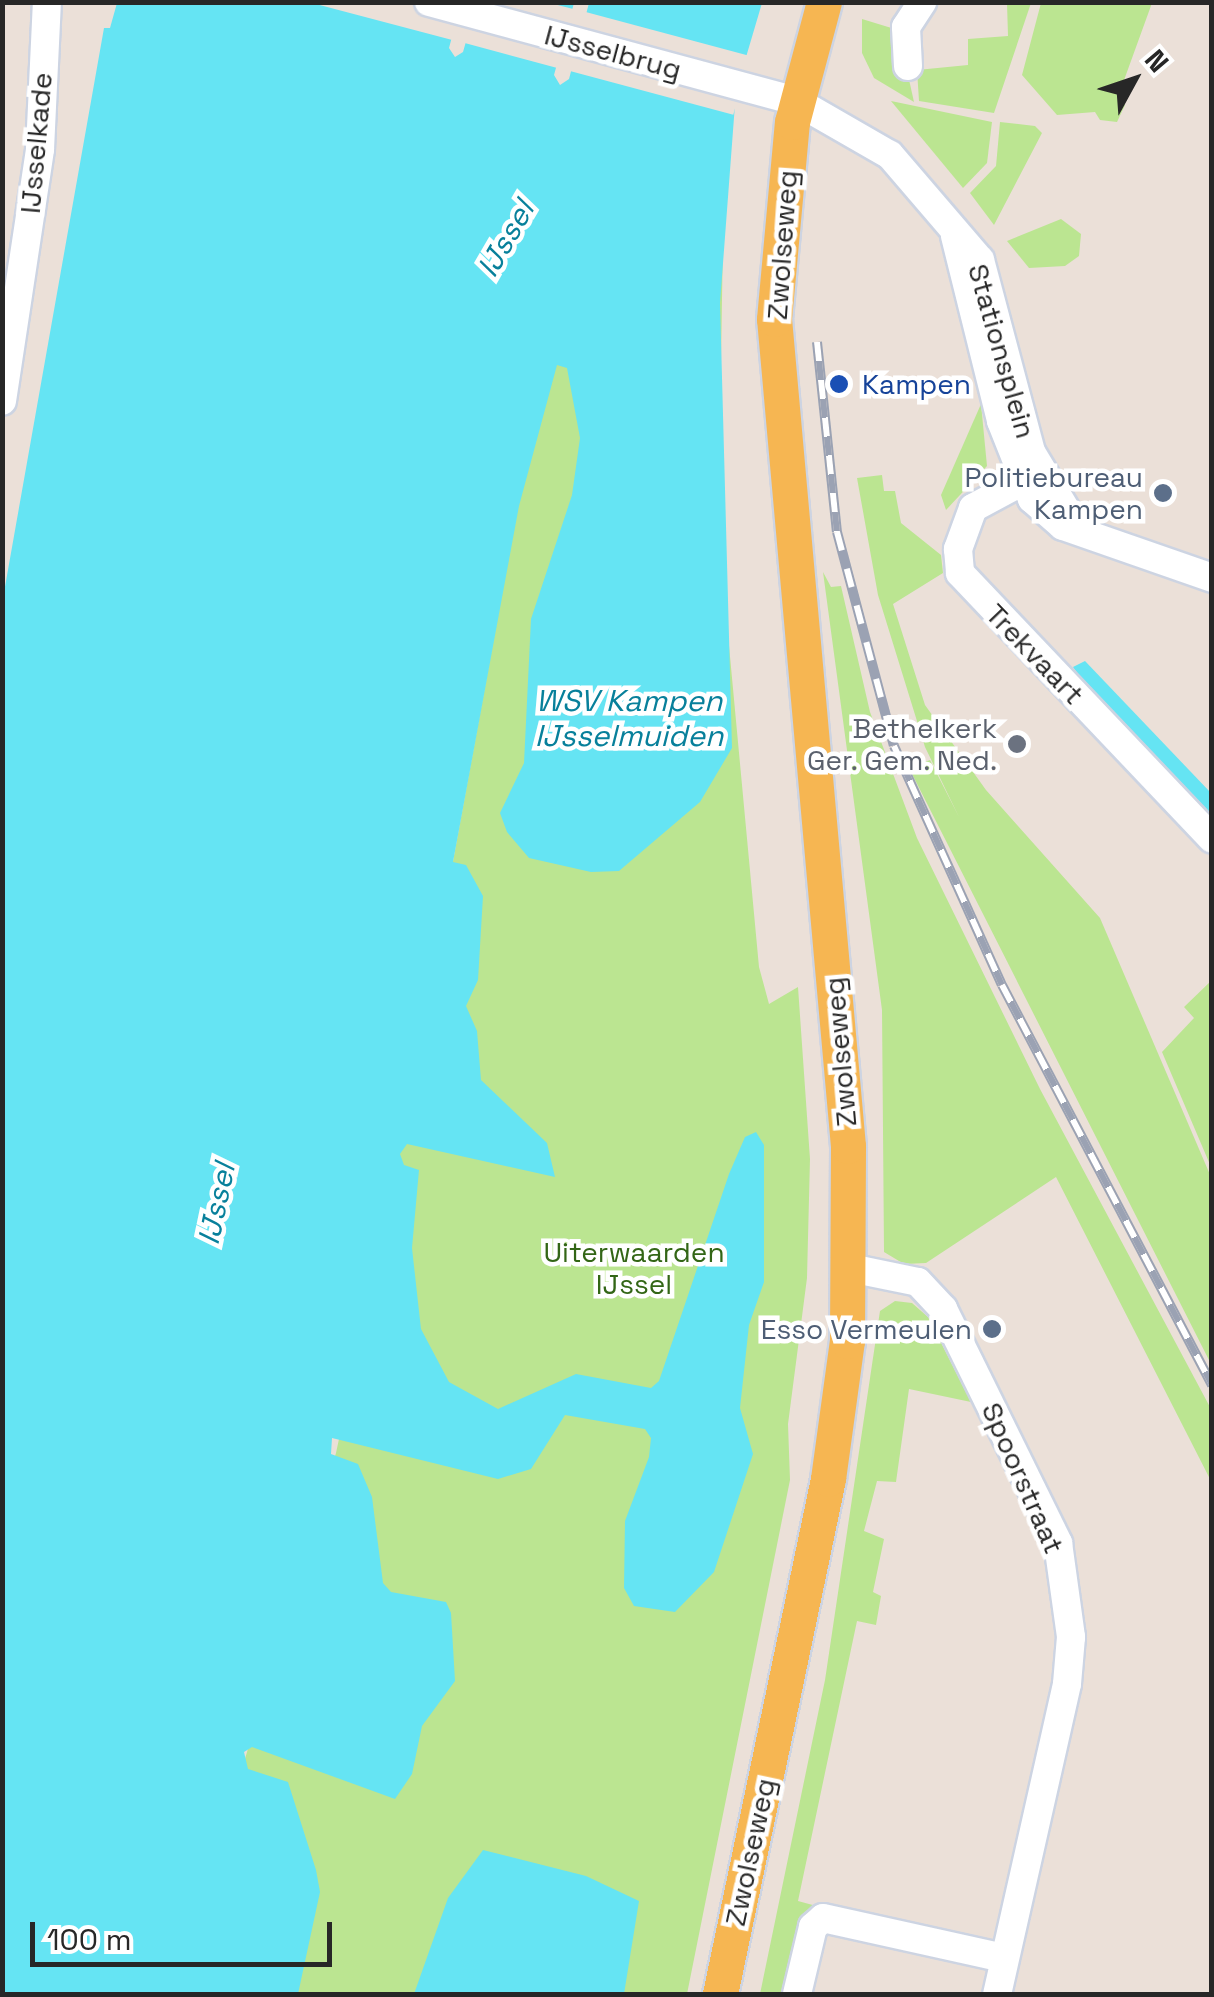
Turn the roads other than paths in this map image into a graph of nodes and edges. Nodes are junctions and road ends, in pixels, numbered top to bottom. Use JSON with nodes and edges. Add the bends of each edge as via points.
{"nodes":[{"id":1,"x":47,"y":2,"type":"edge"},
{"id":2,"x":429,"y":2,"type":"edge"},
{"id":3,"x":824,"y":2,"type":"edge"},
{"id":4,"x":922,"y":2,"type":"edge"},
{"id":5,"x":908,"y":66,"type":"dead end"},
{"id":6,"x":796,"y":101,"type":"junction"},
{"id":7,"x":2,"y":401,"type":"edge"},
{"id":8,"x":1030,"y":476,"type":"junction"},
{"id":9,"x":1212,"y":578,"type":"edge"},
{"id":10,"x":1212,"y":839,"type":"edge"},
{"id":11,"x":850,"y":1268,"type":"junction"},
{"id":12,"x":1004,"y":1958,"type":"junction"},
{"id":13,"x":720,"y":1994,"type":"edge"},
{"id":14,"x":798,"y":1994,"type":"edge"},
{"id":15,"x":997,"y":1994,"type":"edge"}],
"edges":[{"from":1,"to":7,"type":"street","name":"IJsselkade","via":[[40,149]]},
{"from":2,"to":6,"type":"street","name":"IJsselbrug"},
{"from":3,"to":6,"type":"main road","name":"Zwolseweg"},
{"from":4,"to":5,"type":"street","via":[[906,27]]},
{"from":6,"to":8,"type":"street","name":"Stationsplein","via":[[902,165],[984,268]]},
{"from":6,"to":11,"type":"main road","name":"Zwolseweg","via":[[774,318],[848,1146]]},
{"from":8,"to":9,"type":"street","name":"Stationsplein","via":[[1076,525]]},
{"from":8,"to":10,"type":"street","name":"Trekvaart","via":[[972,508],[958,549],[960,573]]},
{"from":11,"to":12,"type":"street","name":"Spoorstraat","via":[[918,1282],[943,1310],[1058,1543],[1072,1637],[1068,1684]]},
{"from":11,"to":13,"type":"main road","name":"Zwolseweg","via":[[828,1479]]},
{"from":12,"to":14,"type":"street","via":[[823,1918],[813,1926]]},
{"from":12,"to":15,"type":"street","name":"Spoorstraat"}]}
